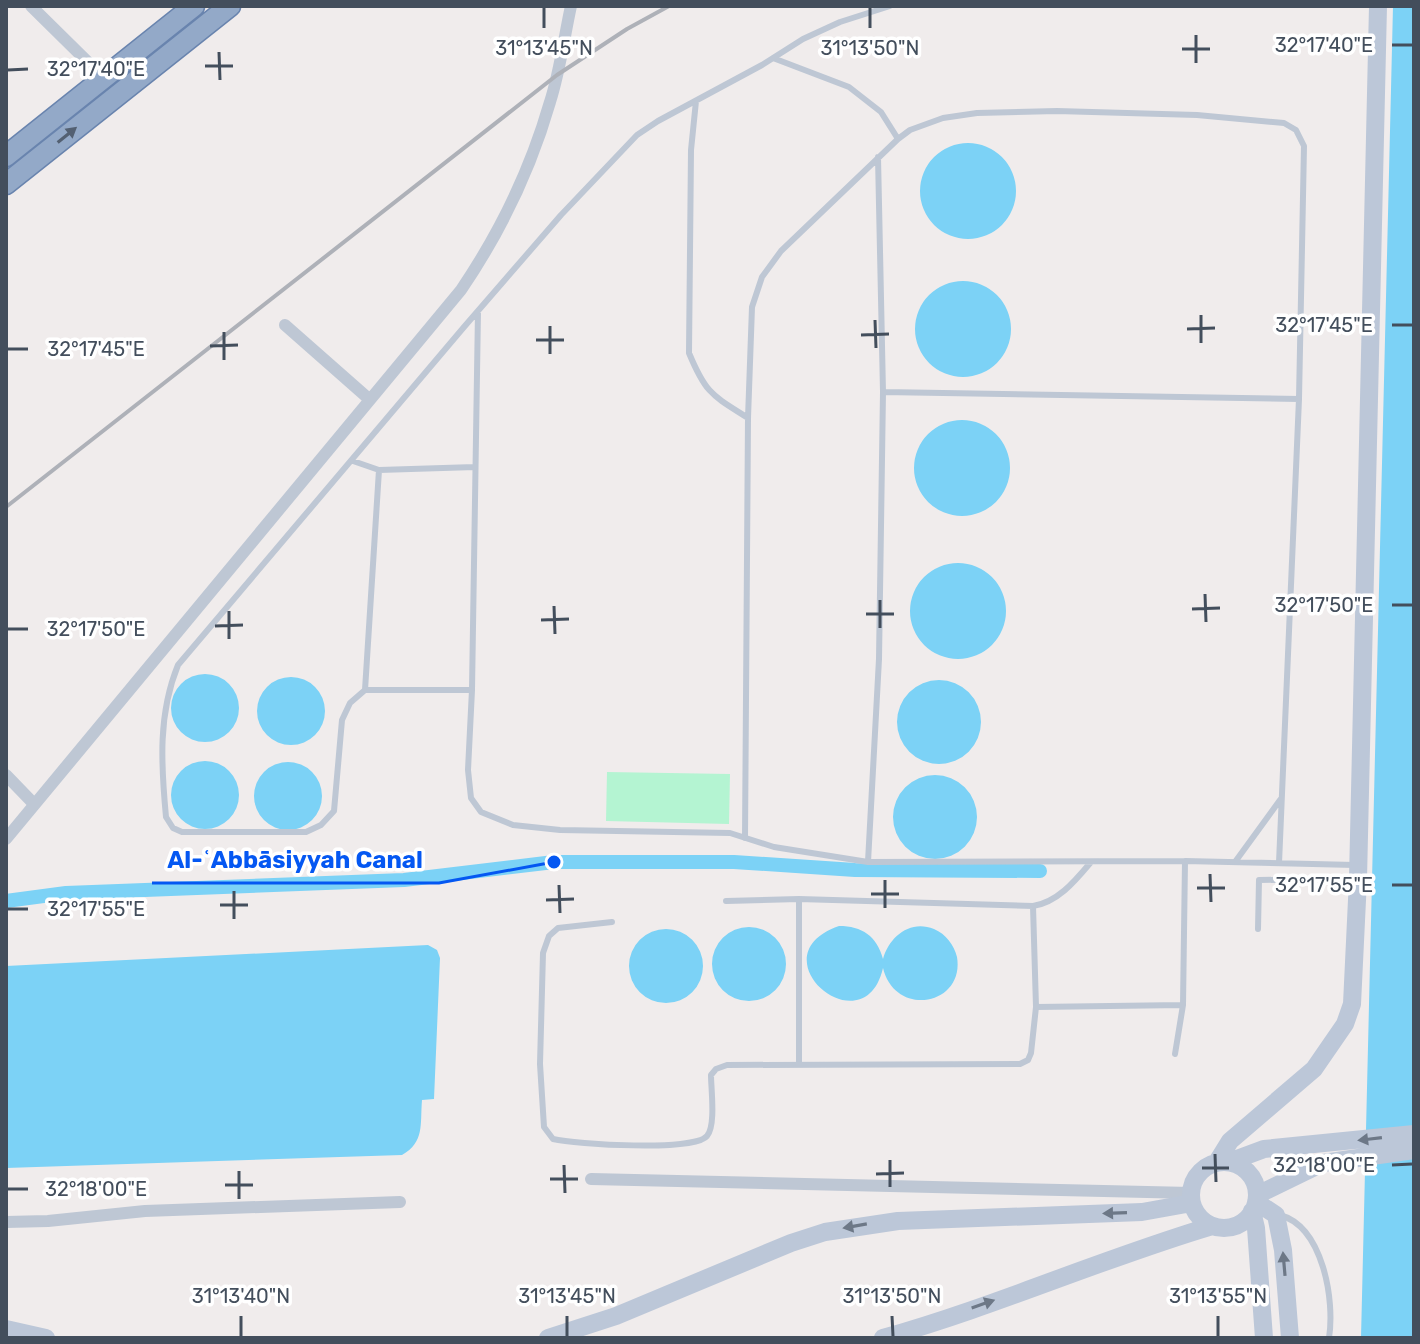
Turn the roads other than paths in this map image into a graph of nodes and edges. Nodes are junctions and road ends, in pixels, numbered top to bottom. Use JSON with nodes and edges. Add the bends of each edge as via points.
{"nodes":[{"id":1,"x":31,"y":6,"type":"edge"},
{"id":2,"x":194,"y":6,"type":"edge"},
{"id":3,"x":230,"y":6,"type":"edge"},
{"id":4,"x":571,"y":6,"type":"edge"},
{"id":5,"x":890,"y":6,"type":"edge"},
{"id":6,"x":1378,"y":6,"type":"edge"},
{"id":7,"x":773,"y":58,"type":"junction"},
{"id":8,"x":104,"y":78,"type":"junction"},
{"id":9,"x":696,"y":101,"type":"junction"},
{"id":10,"x":898,"y":139,"type":"junction"},
{"id":11,"x":6,"y":156,"type":"edge"},
{"id":12,"x":878,"y":157,"type":"junction"},
{"id":13,"x":8,"y":180,"type":"edge"},
{"id":14,"x":478,"y":311,"type":"junction"},
{"id":15,"x":285,"y":325,"type":"dead end"},
{"id":16,"x":883,"y":392,"type":"junction"},
{"id":17,"x":369,"y":399,"type":"junction"},
{"id":18,"x":1299,"y":399,"type":"junction"},
{"id":19,"x":748,"y":418,"type":"junction"},
{"id":20,"x":353,"y":461,"type":"junction"},
{"id":21,"x":475,"y":467,"type":"junction"},
{"id":22,"x":379,"y":470,"type":"junction"},
{"id":23,"x":365,"y":690,"type":"junction"},
{"id":24,"x":472,"y":690,"type":"junction"},
{"id":25,"x":6,"y":775,"type":"edge"},
{"id":26,"x":1282,"y":798,"type":"junction"},
{"id":27,"x":34,"y":804,"type":"junction"},
{"id":28,"x":745,"y":838,"type":"junction"},
{"id":29,"x":6,"y":839,"type":"edge"},
{"id":30,"x":1185,"y":861,"type":"junction"},
{"id":31,"x":868,"y":862,"type":"junction"},
{"id":32,"x":1091,"y":862,"type":"junction"},
{"id":33,"x":1235,"y":862,"type":"junction"},
{"id":34,"x":1279,"y":863,"type":"junction"},
{"id":35,"x":1358,"y":872,"type":"junction"},
{"id":36,"x":799,"y":899,"type":"junction"},
{"id":37,"x":726,"y":901,"type":"dead end"},
{"id":38,"x":1033,"y":906,"type":"junction"},
{"id":39,"x":612,"y":922,"type":"dead end"},
{"id":40,"x":1258,"y":929,"type":"dead end"},
{"id":41,"x":1183,"y":1005,"type":"junction"},
{"id":42,"x":1036,"y":1007,"type":"junction"},
{"id":43,"x":1175,"y":1054,"type":"dead end"},
{"id":44,"x":799,"y":1063,"type":"junction"},
{"id":45,"x":1414,"y":1134,"type":"edge"},
{"id":46,"x":1414,"y":1150,"type":"edge"},
{"id":47,"x":1328,"y":1153,"type":"junction"},
{"id":48,"x":1223,"y":1162,"type":"junction"},
{"id":49,"x":591,"y":1179,"type":"dead end"},
{"id":50,"x":1191,"y":1198,"type":"junction"},
{"id":51,"x":400,"y":1202,"type":"dead end"},
{"id":52,"x":1255,"y":1203,"type":"junction"},
{"id":53,"x":1276,"y":1215,"type":"junction"},
{"id":54,"x":6,"y":1222,"type":"edge"},
{"id":55,"x":1212,"y":1226,"type":"junction"},
{"id":56,"x":6,"y":1329,"type":"edge"},
{"id":57,"x":46,"y":1338,"type":"edge"},
{"id":58,"x":548,"y":1338,"type":"edge"},
{"id":59,"x":883,"y":1338,"type":"edge"},
{"id":60,"x":1264,"y":1338,"type":"edge"},
{"id":61,"x":1290,"y":1338,"type":"edge"},
{"id":62,"x":1329,"y":1338,"type":"edge"}],
"edges":[{"from":1,"to":8,"type":"street"},
{"from":2,"to":8,"type":"highway"},
{"from":13,"to":3,"type":"highway","one_way":true},
{"from":4,"to":17,"type":"street","via":[[551,101],[481,261]]},
{"from":5,"to":7,"type":"lane","via":[[840,22]]},
{"from":6,"to":35,"type":"main road"},
{"from":7,"to":9,"type":"lane"},
{"from":7,"to":10,"type":"lane","via":[[849,87],[881,112]]},
{"from":8,"to":11,"type":"highway"},
{"from":9,"to":14,"type":"lane","via":[[637,135]]},
{"from":9,"to":19,"type":"lane","via":[[689,353],[711,394]]},
{"from":10,"to":12,"type":"lane"},
{"from":10,"to":18,"type":"lane","via":[[943,118],[1057,111],[1197,115],[1284,123],[1296,130],[1304,146],[1305,171]]},
{"from":12,"to":16,"type":"lane"},
{"from":12,"to":19,"type":"lane","via":[[781,251],[762,277],[752,307]]},
{"from":14,"to":20,"type":"lane"},
{"from":14,"to":21,"type":"lane"},
{"from":15,"to":17,"type":"street"},
{"from":16,"to":18,"type":"lane"},
{"from":16,"to":31,"type":"lane","via":[[879,659]]},
{"from":17,"to":27,"type":"street"},
{"from":18,"to":26,"type":"lane"},
{"from":19,"to":28,"type":"lane"},
{"from":20,"to":22,"type":"lane"},
{"from":20,"to":23,"type":"lane","via":[[178,665],[162,728],[166,817],[173,828],[306,832],[321,825],[334,811],[342,720]]},
{"from":21,"to":22,"type":"lane"},
{"from":21,"to":24,"type":"lane"},
{"from":22,"to":23,"type":"lane"},
{"from":23,"to":24,"type":"lane"},
{"from":24,"to":28,"type":"lane","via":[[468,770],[471,798],[481,812],[513,825],[560,830],[730,833]]},
{"from":25,"to":27,"type":"street"},
{"from":26,"to":33,"type":"lane"},
{"from":26,"to":34,"type":"lane"},
{"from":27,"to":29,"type":"street"},
{"from":28,"to":31,"type":"lane"},
{"from":30,"to":32,"type":"lane"},
{"from":30,"to":33,"type":"lane"},
{"from":30,"to":41,"type":"lane"},
{"from":31,"to":32,"type":"lane"},
{"from":32,"to":38,"type":"lane","via":[[1058,896]]},
{"from":33,"to":34,"type":"lane"},
{"from":34,"to":35,"type":"lane"},
{"from":35,"to":40,"type":"lane","via":[[1259,880]]},
{"from":35,"to":48,"type":"main road","via":[[1352,1004],[1345,1024],[1314,1069],[1230,1141]]},
{"from":36,"to":37,"type":"lane"},
{"from":36,"to":38,"type":"lane"},
{"from":36,"to":44,"type":"lane"},
{"from":38,"to":42,"type":"lane"},
{"from":39,"to":44,"type":"lane","via":[[558,928],[543,953],[540,1064],[544,1127],[553,1139],[644,1146],[699,1141],[712,1124],[711,1075],[716,1069]]},
{"from":41,"to":42,"type":"lane"},
{"from":41,"to":43,"type":"lane"},
{"from":42,"to":44,"type":"lane","via":[[1031,1053],[1020,1064]]},
{"from":45,"to":47,"type":"main road","one_way":true},
{"from":46,"to":47,"type":"main road"},
{"from":47,"to":48,"type":"main road","via":[[1264,1149]]},
{"from":47,"to":52,"type":"main road"},
{"from":48,"to":50,"type":"main road","via":[[1201,1170]]},
{"from":48,"to":52,"type":"main road","via":[[1249,1173]]},
{"from":49,"to":50,"type":"street"},
{"from":50,"to":55,"type":"main road","via":[[1199,1216]]},
{"from":50,"to":58,"type":"main road","one_way":true,"via":[[1142,1212],[898,1221],[825,1232]]},
{"from":51,"to":54,"type":"street"},
{"from":52,"to":53,"type":"main road"},
{"from":52,"to":55,"type":"main road","via":[[1248,1218],[1235,1226]]},
{"from":52,"to":60,"type":"main road"},
{"from":61,"to":53,"type":"main road","one_way":true},
{"from":53,"to":62,"type":"lane","via":[[1295,1220],[1318,1255],[1329,1286]]},
{"from":59,"to":55,"type":"main road","one_way":true},
{"from":56,"to":57,"type":"main road"}]}
